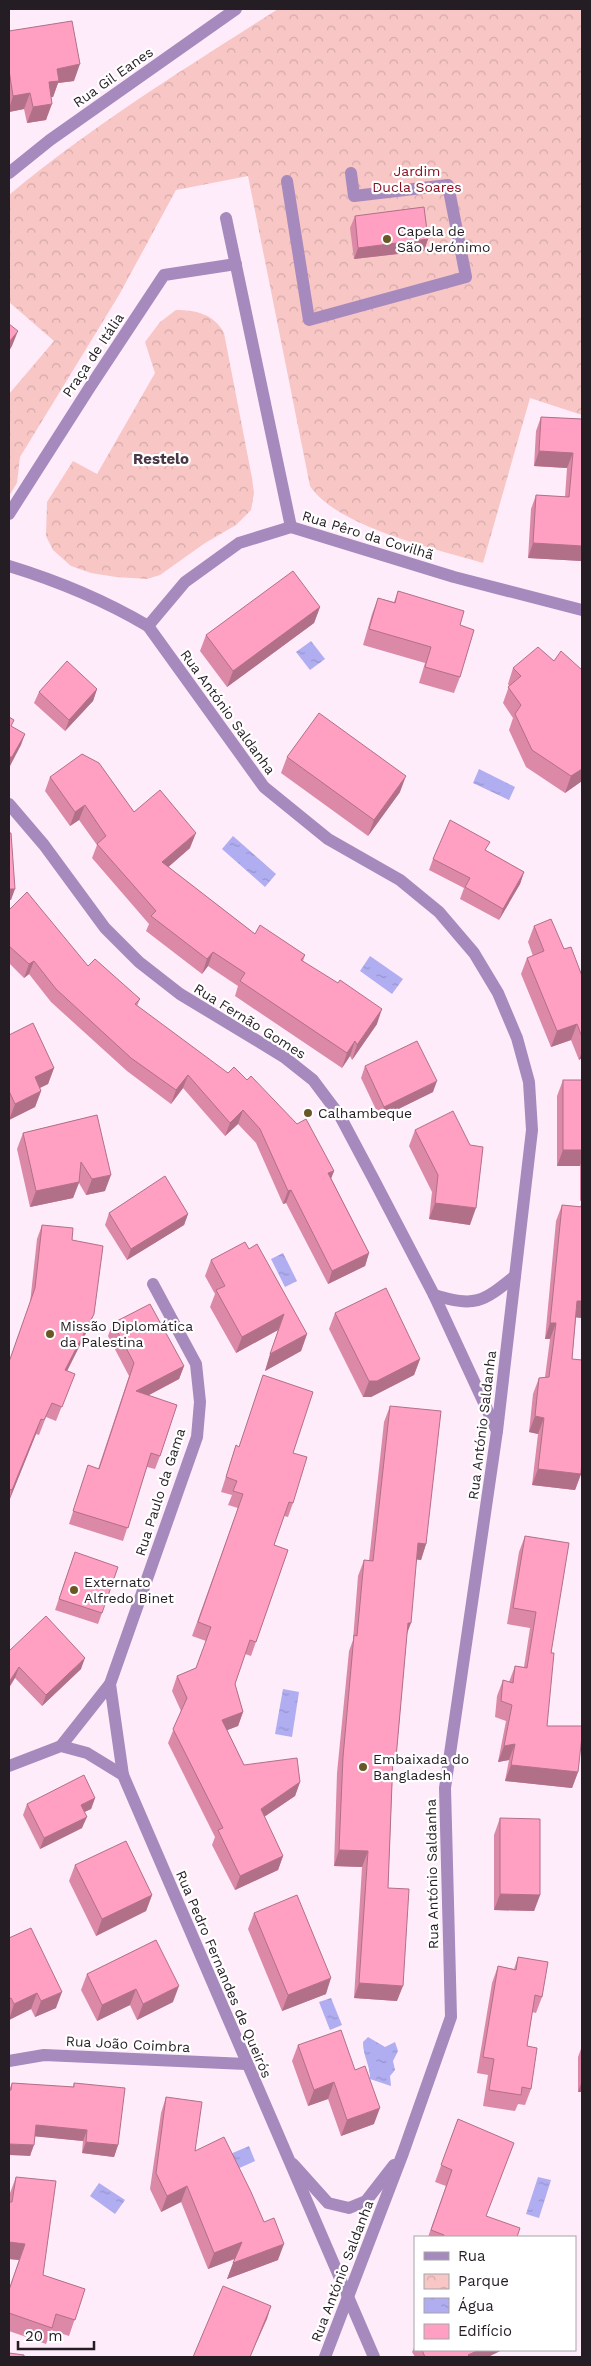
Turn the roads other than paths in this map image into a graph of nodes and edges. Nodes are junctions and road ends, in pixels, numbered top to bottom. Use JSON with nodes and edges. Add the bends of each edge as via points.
{"nodes":[{"id":1,"x":236,"y":9,"type":"edge"},
{"id":2,"x":9,"y":172,"type":"edge"},
{"id":3,"x":351,"y":173,"type":"dead end"},
{"id":4,"x":287,"y":181,"type":"dead end"},
{"id":5,"x":226,"y":218,"type":"dead end"},
{"id":6,"x":236,"y":264,"type":"junction"},
{"id":7,"x":9,"y":514,"type":"edge"},
{"id":8,"x":291,"y":527,"type":"junction"},
{"id":9,"x":9,"y":566,"type":"edge"},
{"id":10,"x":582,"y":610,"type":"edge"},
{"id":11,"x":148,"y":626,"type":"junction"},
{"id":12,"x":9,"y":804,"type":"edge"},
{"id":13,"x":515,"y":1276,"type":"junction"},
{"id":14,"x":154,"y":1284,"type":"dead end"},
{"id":15,"x":434,"y":1295,"type":"junction"},
{"id":16,"x":497,"y":1431,"type":"junction"},
{"id":17,"x":110,"y":1684,"type":"junction"},
{"id":18,"x":61,"y":1746,"type":"junction"},
{"id":19,"x":9,"y":1766,"type":"edge"},
{"id":20,"x":124,"y":1775,"type":"junction"},
{"id":21,"x":9,"y":2061,"type":"edge"},
{"id":22,"x":246,"y":2064,"type":"junction"},
{"id":23,"x":403,"y":2153,"type":"junction"},
{"id":24,"x":286,"y":2156,"type":"junction"},
{"id":25,"x":348,"y":2298,"type":"junction"},
{"id":26,"x":325,"y":2357,"type":"edge"},
{"id":27,"x":374,"y":2357,"type":"edge"}],
"edges":[{"from":1,"to":2,"type":"street","name":"Rua Gil Eanes"},
{"from":3,"to":4,"type":"street","via":[[354,196],[448,185],[466,278],[308,320]]},
{"from":5,"to":6,"type":"street"},
{"from":6,"to":7,"type":"street","name":"Praça de Itália","via":[[164,275]]},
{"from":6,"to":8,"type":"street"},
{"from":8,"to":10,"type":"street","name":"Rua Pêro da Covilhã","via":[[454,577]]},
{"from":8,"to":11,"type":"street","name":"Rua Pêro da Covilhã","via":[[239,543],[185,582]]},
{"from":9,"to":11,"type":"street","via":[[50,578],[112,604]]},
{"from":11,"to":13,"type":"street","name":"Rua António Saldanha","via":[[264,787],[328,839],[400,880],[439,912],[474,953],[498,993],[517,1038],[528,1082],[532,1130]]},
{"from":12,"to":15,"type":"street","name":"Rua Fernão Gomes","via":[[44,845],[105,928],[139,962],[180,994],[284,1057],[313,1080],[340,1116]]},
{"from":13,"to":15,"type":"street","via":[[491,1296],[462,1303]]},
{"from":13,"to":16,"type":"street","name":"Rua António Saldanha"},
{"from":14,"to":17,"type":"street","name":"Rua Paulo da Gama","via":[[196,1364],[200,1402],[197,1437]]},
{"from":15,"to":16,"type":"street","name":"Rua Fernão Gomes"},
{"from":16,"to":23,"type":"street","name":"Rua António Saldanha","via":[[445,1788],[451,2017]]},
{"from":17,"to":18,"type":"street","name":"Rua Paulo da Gama"},
{"from":17,"to":20,"type":"street","name":"Rua Paulo da Gama"},
{"from":18,"to":19,"type":"street"},
{"from":18,"to":20,"type":"street","via":[[87,1753]]},
{"from":20,"to":22,"type":"street","name":"Rua Pedro Fernandes de Queirós"},
{"from":21,"to":22,"type":"street","name":"Rua João Coimbra","via":[[44,2055]]},
{"from":22,"to":24,"type":"street","name":"Rua Pedro Fernandes de Queirós"},
{"from":23,"to":24,"type":"street","via":[[366,2201],[349,2208],[328,2203]]},
{"from":23,"to":25,"type":"street","name":"Rua António Saldanha"},
{"from":24,"to":25,"type":"street","name":"Rua Pedro Fernandes de Queirós"},
{"from":25,"to":26,"type":"street","name":"Rua António Saldanha"},
{"from":25,"to":27,"type":"street","name":"Rua Pedro Fernandes de Queirós"}]}
